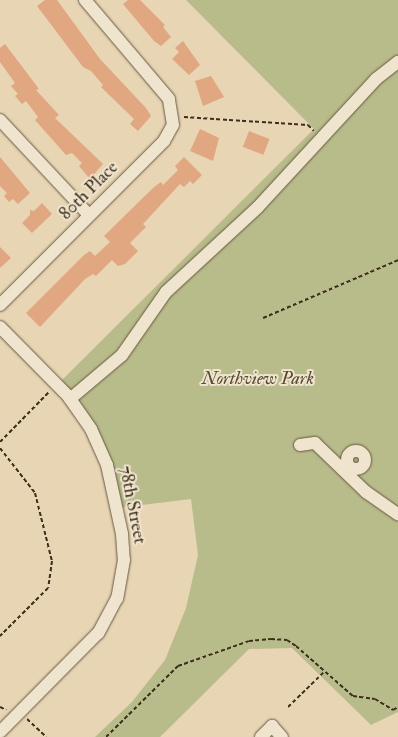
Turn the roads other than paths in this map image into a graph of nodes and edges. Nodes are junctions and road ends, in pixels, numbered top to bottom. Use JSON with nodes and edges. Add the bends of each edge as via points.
{"nodes":[{"id":1,"x":86,"y":0,"type":"edge"},
{"id":2,"x":398,"y":62,"type":"edge"},
{"id":3,"x":0,"y":120,"type":"edge"},
{"id":4,"x":89,"y":215,"type":"junction"},
{"id":5,"x":0,"y":305,"type":"edge"},
{"id":6,"x":0,"y":327,"type":"edge"},
{"id":7,"x":70,"y":399,"type":"junction"},
{"id":8,"x":300,"y":445,"type":"dead end"},
{"id":9,"x":398,"y":514,"type":"edge"},
{"id":10,"x":0,"y":732,"type":"edge"},
{"id":11,"x":261,"y":737,"type":"edge"},
{"id":12,"x":282,"y":737,"type":"edge"}],
"edges":[{"from":1,"to":4,"type":"street","name":"80th Place","via":[[164,92],[174,116],[164,141]]},
{"from":2,"to":7,"type":"street","via":[[376,79],[258,207],[166,292],[122,355]]},
{"from":3,"to":4,"type":"street"},
{"from":4,"to":5,"type":"street","name":"80th Place"},
{"from":6,"to":7,"type":"street","name":"78th Street"},
{"from":7,"to":10,"type":"street","name":"78th Street","via":[[91,429],[107,465],[122,534],[121,586],[98,633]]},
{"from":8,"to":9,"type":"street","via":[[315,443],[348,469],[366,492]]},
{"from":11,"to":12,"type":"street","via":[[272,726]]}]}
